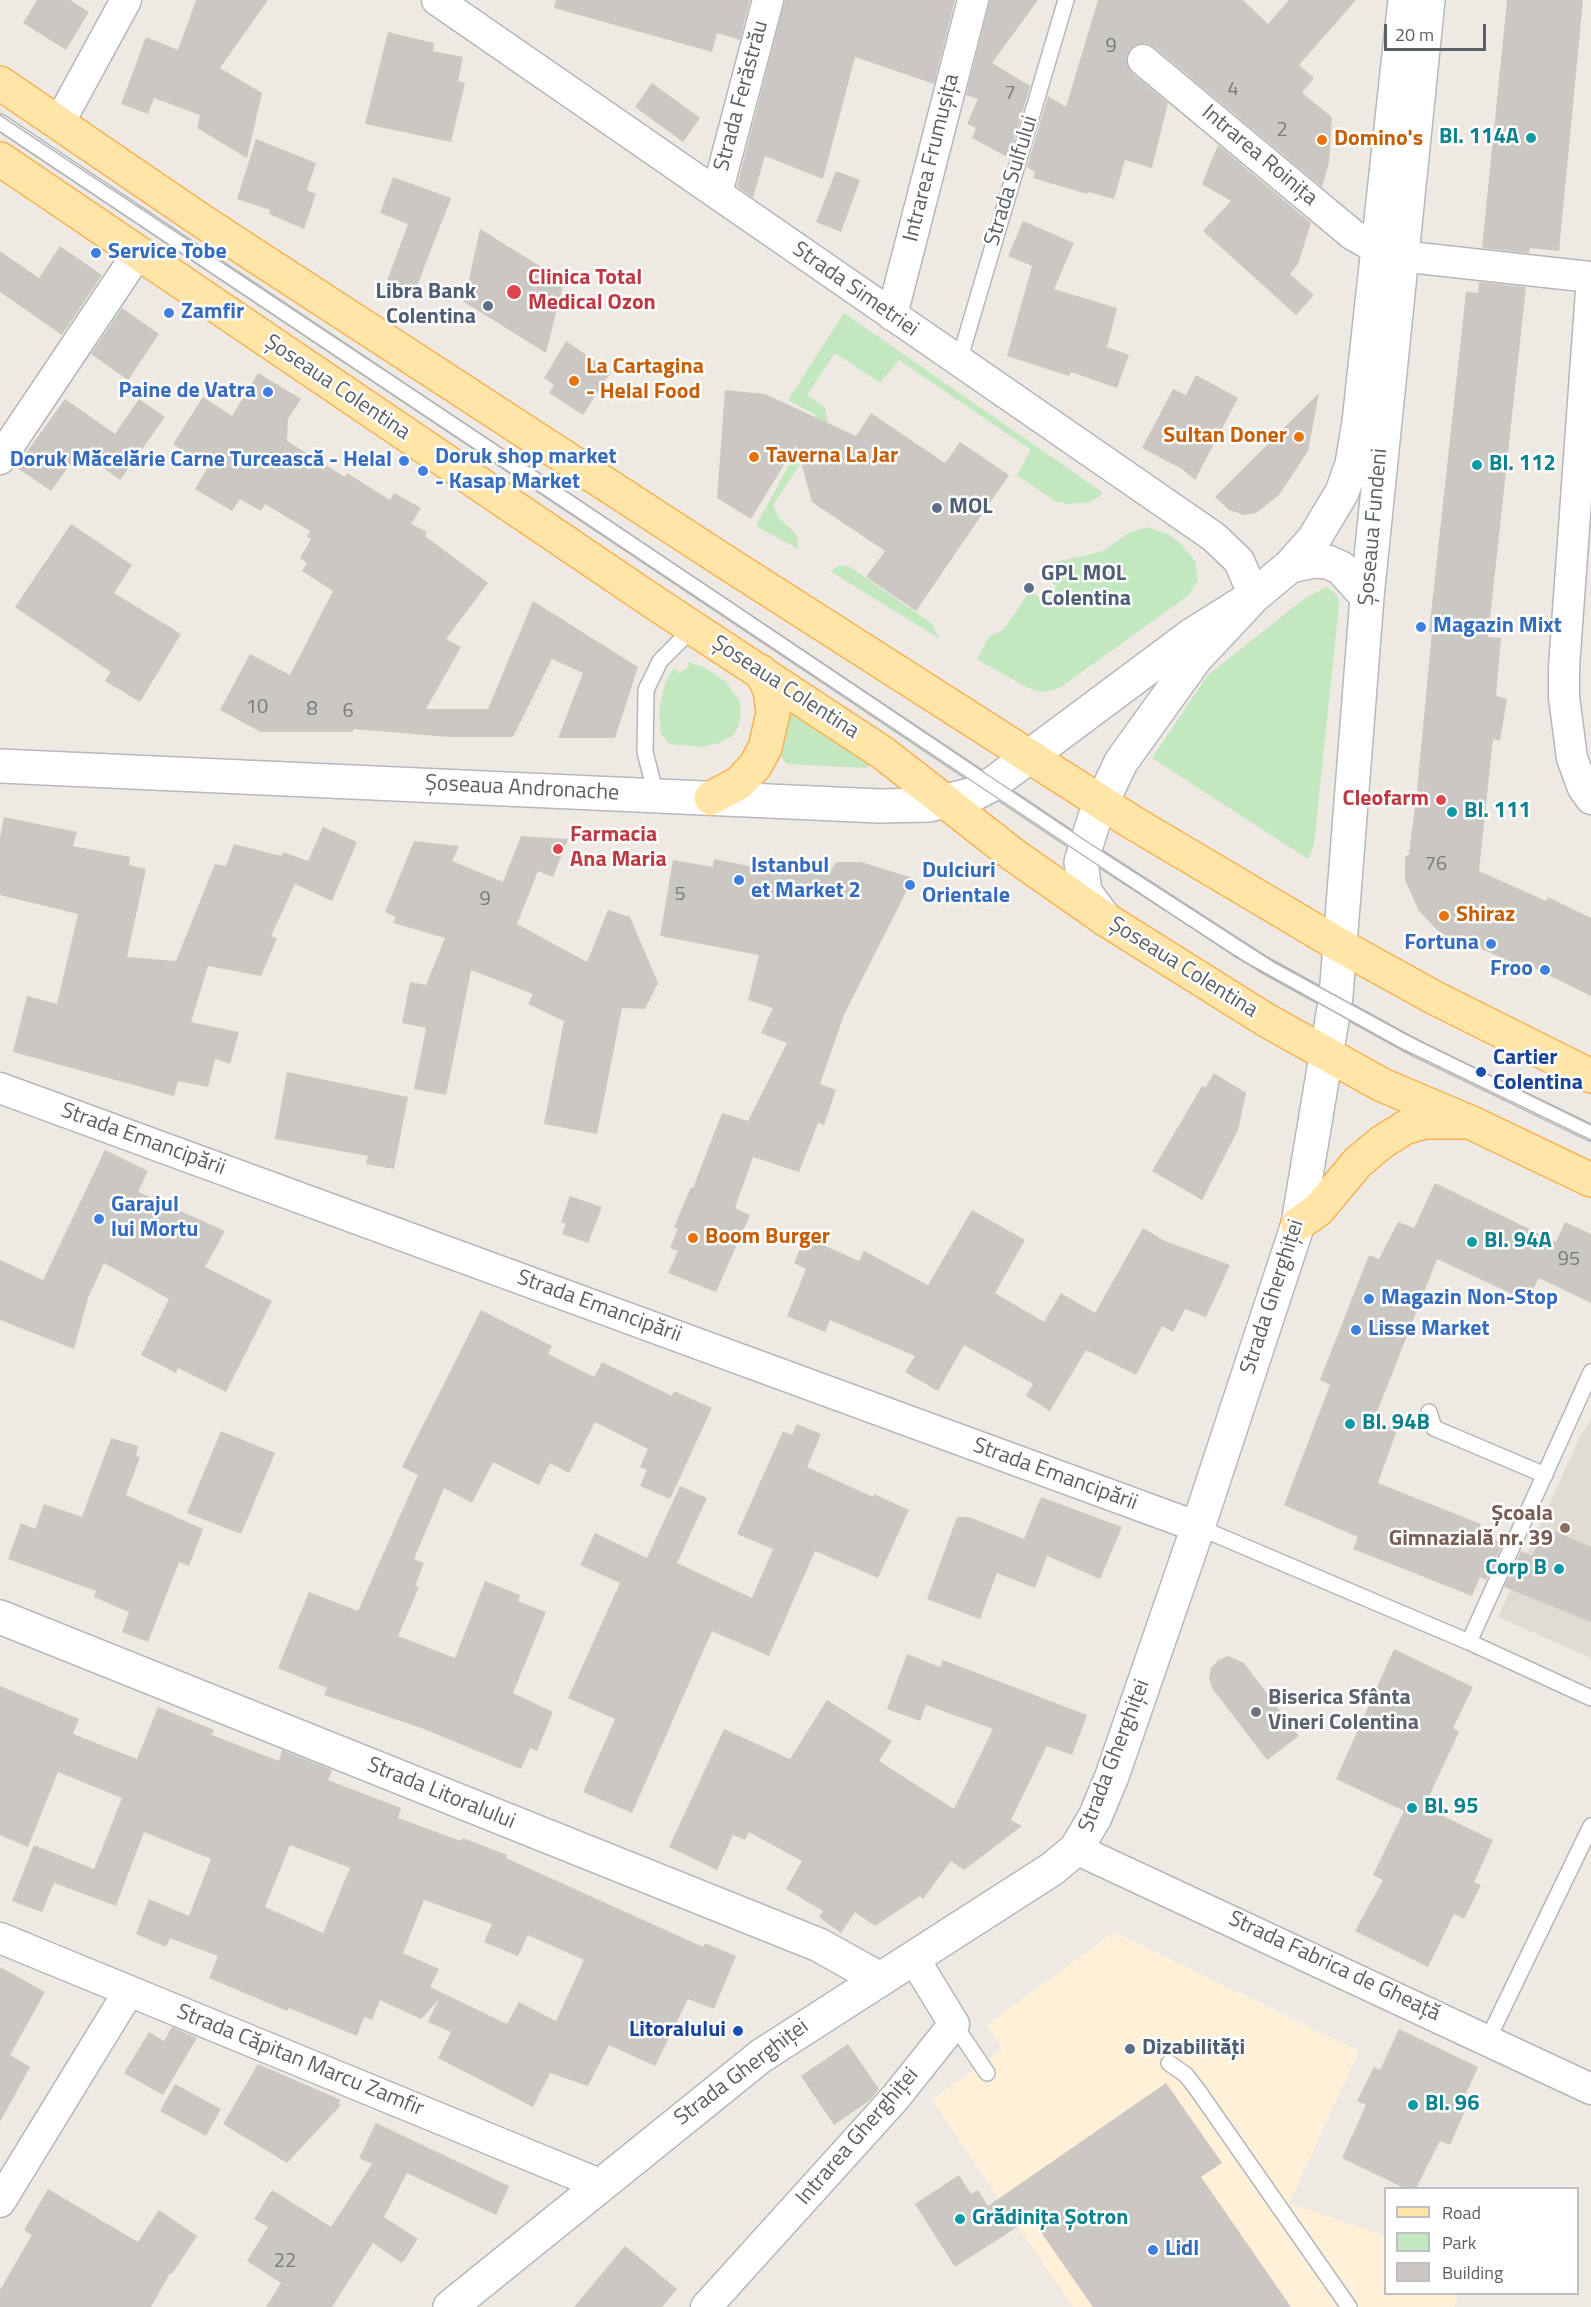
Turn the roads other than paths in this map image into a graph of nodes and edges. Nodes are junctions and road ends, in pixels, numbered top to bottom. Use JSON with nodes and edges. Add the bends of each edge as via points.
{"nodes":[{"id":1,"x":126,"y":0,"type":"edge"},
{"id":2,"x":437,"y":0,"type":"edge"},
{"id":3,"x":768,"y":0,"type":"edge"},
{"id":4,"x":973,"y":0,"type":"edge"},
{"id":5,"x":1066,"y":0,"type":"edge"},
{"id":6,"x":1405,"y":0,"type":"edge"},
{"id":7,"x":1428,"y":0,"type":"edge"},
{"id":8,"x":1143,"y":60,"type":"dead end"},
{"id":9,"x":0,"y":83,"type":"edge"},
{"id":10,"x":0,"y":122,"type":"edge"},
{"id":11,"x":59,"y":123,"type":"junction"},
{"id":12,"x":0,"y":159,"type":"edge"},
{"id":13,"x":717,"y":193,"type":"junction"},
{"id":14,"x":138,"y":253,"type":"junction"},
{"id":15,"x":1389,"y":253,"type":"junction"},
{"id":16,"x":1591,"y":277,"type":"edge"},
{"id":17,"x":1591,"y":291,"type":"edge"},
{"id":18,"x":892,"y":315,"type":"junction"},
{"id":19,"x":959,"y":362,"type":"junction"},
{"id":20,"x":0,"y":459,"type":"edge"},
{"id":21,"x":1290,"y":566,"type":"junction"},
{"id":22,"x":1254,"y":596,"type":"junction"},
{"id":23,"x":1367,"y":597,"type":"junction"},
{"id":24,"x":698,"y":631,"type":"junction"},
{"id":25,"x":760,"y":671,"type":"junction"},
{"id":26,"x":1030,"y":756,"type":"junction"},
{"id":27,"x":0,"y":765,"type":"edge"},
{"id":28,"x":991,"y":785,"type":"junction"},
{"id":29,"x":656,"y":795,"type":"junction"},
{"id":30,"x":711,"y":798,"type":"junction"},
{"id":31,"x":1591,"y":799,"type":"edge"},
{"id":32,"x":949,"y":802,"type":"junction"},
{"id":33,"x":1101,"y":802,"type":"junction"},
{"id":34,"x":1084,"y":848,"type":"junction"},
{"id":35,"x":1105,"y":919,"type":"junction"},
{"id":36,"x":1341,"y":946,"type":"junction"},
{"id":37,"x":1335,"y":1005,"type":"junction"},
{"id":38,"x":1328,"y":1055,"type":"junction"},
{"id":39,"x":1591,"y":1076,"type":"edge"},
{"id":40,"x":0,"y":1088,"type":"edge"},
{"id":41,"x":1472,"y":1123,"type":"junction"},
{"id":42,"x":1591,"y":1133,"type":"edge"},
{"id":43,"x":1591,"y":1180,"type":"edge"},
{"id":44,"x":1298,"y":1224,"type":"junction"},
{"id":45,"x":1591,"y":1372,"type":"edge"},
{"id":46,"x":1429,"y":1412,"type":"dead end"},
{"id":47,"x":1545,"y":1475,"type":"junction"},
{"id":48,"x":1198,"y":1527,"type":"junction"},
{"id":49,"x":0,"y":1617,"type":"edge"},
{"id":50,"x":1469,"y":1642,"type":"junction"},
{"id":51,"x":1591,"y":1698,"type":"edge"},
{"id":52,"x":1591,"y":1826,"type":"edge"},
{"id":53,"x":1076,"y":1849,"type":"junction"},
{"id":54,"x":0,"y":1938,"type":"edge"},
{"id":55,"x":912,"y":1957,"type":"junction"},
{"id":56,"x":878,"y":1978,"type":"junction"},
{"id":57,"x":129,"y":1991,"type":"junction"},
{"id":58,"x":954,"y":2024,"type":"junction"},
{"id":59,"x":1488,"y":2039,"type":"junction"},
{"id":60,"x":1169,"y":2063,"type":"dead end"},
{"id":61,"x":987,"y":2073,"type":"dead end"},
{"id":62,"x":1591,"y":2089,"type":"edge"},
{"id":63,"x":599,"y":2184,"type":"junction"},
{"id":64,"x":0,"y":2202,"type":"edge"},
{"id":65,"x":450,"y":2307,"type":"edge"},
{"id":66,"x":706,"y":2307,"type":"edge"},
{"id":67,"x":1349,"y":2307,"type":"edge"}],
"edges":[{"from":1,"to":11,"type":"street"},
{"from":2,"to":13,"type":"street","name":"Strada Simetriei"},
{"from":3,"to":13,"type":"street","name":"Strada Ferăstrău"},
{"from":4,"to":18,"type":"street","name":"Intrarea Frumușița"},
{"from":5,"to":19,"type":"lane","name":"Strada Sulfului"},
{"from":6,"to":15,"type":"main road","name":"Șoseaua Fundeni"},
{"from":7,"to":15,"type":"main road","name":"Șoseaua Fundeni"},
{"from":8,"to":15,"type":"street","name":"Intrarea Roinița","via":[[1353,235]]},
{"from":9,"to":11,"type":"main road"},
{"from":10,"to":28,"type":"lane"},
{"from":11,"to":26,"type":"main road","via":[[202,221]]},
{"from":12,"to":14,"type":"main road","name":"Șoseaua Colentina"},
{"from":13,"to":18,"type":"street","name":"Strada Simetriei"},
{"from":14,"to":20,"type":"street"},
{"from":14,"to":24,"type":"main road","name":"Șoseaua Colentina"},
{"from":15,"to":16,"type":"street"},
{"from":15,"to":21,"type":"main road","name":"Șoseaua Fundeni","via":[[1352,464],[1326,523]]},
{"from":15,"to":23,"type":"main road","name":"Șoseaua Fundeni"},
{"from":17,"to":31,"type":"street","via":[[1564,667],[1572,758]]},
{"from":18,"to":19,"type":"street","name":"Strada Simetriei"},
{"from":19,"to":22,"type":"street","name":"Strada Simetriei","via":[[1214,537],[1239,561]]},
{"from":21,"to":22,"type":"main road","name":"Șoseaua Fundeni"},
{"from":21,"to":23,"type":"main road","via":[[1328,562],[1341,568]]},
{"from":22,"to":26,"type":"main road","name":"Șoseaua Fundeni","via":[[1184,641]]},
{"from":22,"to":33,"type":"main road","name":"Șoseaua Fundeni","via":[[1175,683],[1121,762]]},
{"from":23,"to":36,"type":"main road","name":"Șoseaua Fundeni"},
{"from":24,"to":25,"type":"main road","name":"Șoseaua Colentina"},
{"from":24,"to":29,"type":"lane","via":[[684,637],[660,661],[646,690],[645,752]]},
{"from":25,"to":30,"type":"main road","via":[[770,689],[773,712],[765,748],[740,783]]},
{"from":25,"to":32,"type":"main road","name":"Șoseaua Colentina","via":[[907,769]]},
{"from":26,"to":28,"type":"main road","name":"Șoseaua Andronache"},
{"from":26,"to":33,"type":"main road"},
{"from":27,"to":29,"type":"main road","name":"Șoseaua Andronache"},
{"from":28,"to":32,"type":"main road","name":"Șoseaua Andronache"},
{"from":28,"to":34,"type":"lane"},
{"from":29,"to":30,"type":"main road","name":"Șoseaua Andronache"},
{"from":30,"to":32,"type":"main road","name":"Șoseaua Andronache","via":[[903,806]]},
{"from":32,"to":35,"type":"main road","name":"Șoseaua Colentina"},
{"from":33,"to":34,"type":"main road","name":"Șoseaua Fundeni"},
{"from":33,"to":36,"type":"main road"},
{"from":34,"to":35,"type":"main road","name":"Șoseaua Fundeni","via":[[1083,883],[1089,900]]},
{"from":34,"to":37,"type":"lane","via":[[1263,964]]},
{"from":35,"to":38,"type":"main road","name":"Șoseaua Colentina"},
{"from":36,"to":37,"type":"main road","name":"Șoseaua Fundeni"},
{"from":36,"to":39,"type":"main road"},
{"from":37,"to":38,"type":"main road","name":"Șoseaua Fundeni"},
{"from":37,"to":42,"type":"lane"},
{"from":38,"to":41,"type":"main road","name":"Șoseaua Colentina","via":[[1382,1085]]},
{"from":38,"to":44,"type":"main road","name":"Strada Gherghiței"},
{"from":40,"to":48,"type":"street","name":"Strada Emancipării"},
{"from":41,"to":43,"type":"main road","name":"Șoseaua Colentina"},
{"from":41,"to":44,"type":"main road","via":[[1425,1122],[1406,1127],[1358,1162],[1318,1210]]},
{"from":44,"to":48,"type":"main road","name":"Strada Gherghiței"},
{"from":45,"to":47,"type":"lane"},
{"from":46,"to":47,"type":"lane","via":[[1434,1428]]},
{"from":47,"to":50,"type":"lane"},
{"from":48,"to":50,"type":"lane"},
{"from":48,"to":53,"type":"main road","name":"Strada Gherghiței","via":[[1112,1776]]},
{"from":49,"to":56,"type":"main road","name":"Strada Litoralului","via":[[819,1946]]},
{"from":50,"to":51,"type":"lane"},
{"from":52,"to":59,"type":"lane"},
{"from":53,"to":55,"type":"main road","name":"Strada Gherghiței","via":[[1052,1869]]},
{"from":53,"to":59,"type":"street","name":"Strada Fabrica de Gheață"},
{"from":54,"to":57,"type":"street","name":"Strada Căpitan Marcu Zamfir"},
{"from":55,"to":56,"type":"main road","name":"Strada Gherghiței"},
{"from":55,"to":58,"type":"street"},
{"from":56,"to":63,"type":"main road","name":"Strada Gherghiței","via":[[761,2055]]},
{"from":57,"to":63,"type":"street","name":"Strada Căpitan Marcu Zamfir"},
{"from":57,"to":64,"type":"street"},
{"from":58,"to":61,"type":"lane"},
{"from":58,"to":66,"type":"street","name":"Intrarea Gherghiței","via":[[895,2098]]},
{"from":59,"to":62,"type":"street","name":"Strada Fabrica de Gheață"},
{"from":60,"to":67,"type":"lane","via":[[1179,2067],[1193,2084]]},
{"from":63,"to":65,"type":"main road","name":"Strada Gherghiței"}]}
